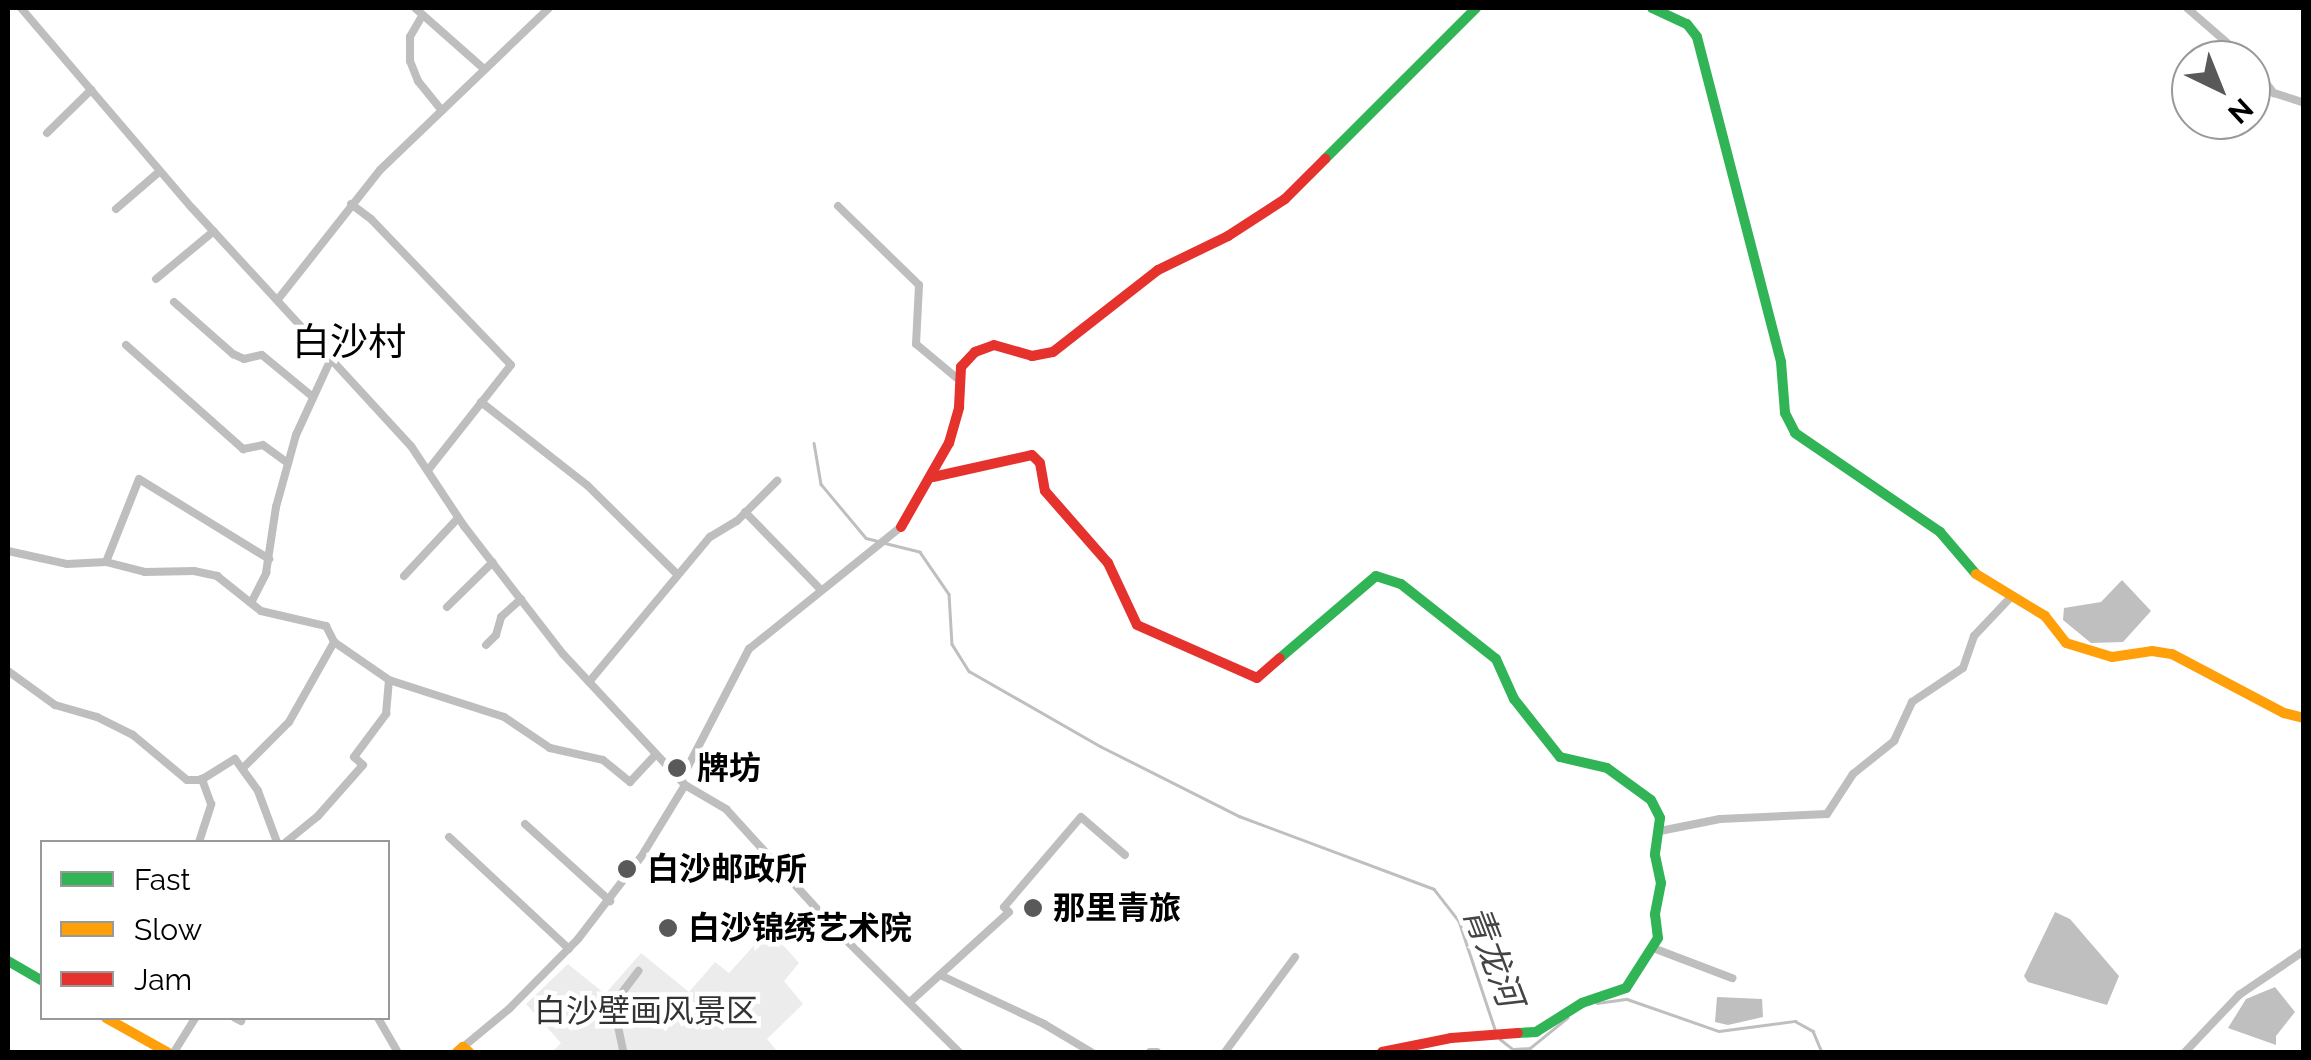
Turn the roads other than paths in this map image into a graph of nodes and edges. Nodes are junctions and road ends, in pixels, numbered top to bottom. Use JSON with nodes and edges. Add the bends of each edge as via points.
{"nodes":[{"id":1,"x":21,"y":8,"type":"edge"},
{"id":2,"x":415,"y":8,"type":"edge"},
{"id":3,"x":549,"y":8,"type":"edge"},
{"id":4,"x":1476,"y":8,"type":"edge"},
{"id":5,"x":1652,"y":8,"type":"edge"},
{"id":6,"x":2187,"y":8,"type":"edge"},
{"id":7,"x":422,"y":16,"type":"junction"},
{"id":8,"x":2224,"y":40,"type":"edge"},
{"id":9,"x":483,"y":68,"type":"junction"},
{"id":10,"x":91,"y":90,"type":"junction"},
{"id":11,"x":2271,"y":90,"type":"edge"},
{"id":12,"x":2304,"y":103,"type":"edge"},
{"id":13,"x":439,"y":109,"type":"junction"},
{"id":14,"x":47,"y":134,"type":"dead end"},
{"id":15,"x":160,"y":171,"type":"junction"},
{"id":16,"x":351,"y":204,"type":"junction"},
{"id":17,"x":838,"y":206,"type":"dead end"},
{"id":18,"x":116,"y":209,"type":"dead end"},
{"id":19,"x":214,"y":231,"type":"junction"},
{"id":20,"x":156,"y":279,"type":"dead end"},
{"id":21,"x":279,"y":298,"type":"junction"},
{"id":22,"x":174,"y":302,"type":"dead end"},
{"id":23,"x":126,"y":345,"type":"dead end"},
{"id":24,"x":330,"y":362,"type":"junction"},
{"id":25,"x":958,"y":379,"type":"junction"},
{"id":26,"x":313,"y":396,"type":"junction"},
{"id":27,"x":481,"y":402,"type":"junction"},
{"id":28,"x":288,"y":464,"type":"junction"},
{"id":29,"x":428,"y":470,"type":"junction"},
{"id":30,"x":933,"y":476,"type":"junction"},
{"id":31,"x":777,"y":481,"type":"dead end"},
{"id":32,"x":745,"y":512,"type":"junction"},
{"id":33,"x":458,"y":518,"type":"junction"},
{"id":34,"x":901,"y":528,"type":"joint"},
{"id":35,"x":8,"y":551,"type":"edge"},
{"id":36,"x":269,"y":559,"type":"junction"},
{"id":37,"x":106,"y":562,"type":"junction"},
{"id":38,"x":493,"y":562,"type":"junction"},
{"id":39,"x":677,"y":574,"type":"junction"},
{"id":40,"x":404,"y":576,"type":"dead end"},
{"id":41,"x":821,"y":590,"type":"junction"},
{"id":42,"x":2012,"y":596,"type":"junction"},
{"id":43,"x":521,"y":599,"type":"junction"},
{"id":44,"x":251,"y":603,"type":"junction"},
{"id":45,"x":447,"y":608,"type":"dead end"},
{"id":46,"x":334,"y":642,"type":"junction"},
{"id":47,"x":486,"y":645,"type":"dead end"},
{"id":48,"x":8,"y":671,"type":"edge"},
{"id":49,"x":388,"y":680,"type":"junction"},
{"id":50,"x":589,"y":682,"type":"junction"},
{"id":51,"x":2304,"y":718,"type":"edge"},
{"id":52,"x":656,"y":754,"type":"junction"},
{"id":53,"x":243,"y":768,"type":"junction"},
{"id":54,"x":202,"y":779,"type":"junction"},
{"id":55,"x":683,"y":783,"type":"junction"},
{"id":56,"x":526,"y":824,"type":"dead end"},
{"id":57,"x":1660,"y":832,"type":"junction"},
{"id":58,"x":449,"y":838,"type":"dead end"},
{"id":59,"x":200,"y":840,"type":"edge"},
{"id":60,"x":276,"y":840,"type":"edge"},
{"id":61,"x":288,"y":840,"type":"edge"},
{"id":62,"x":1125,"y":855,"type":"dead end"},
{"id":63,"x":610,"y":901,"type":"junction"},
{"id":64,"x":1654,"y":948,"type":"junction"},
{"id":65,"x":569,"y":949,"type":"junction"},
{"id":66,"x":2304,"y":952,"type":"edge"},
{"id":67,"x":1295,"y":957,"type":"dead end"},
{"id":68,"x":8,"y":961,"type":"edge"},
{"id":69,"x":638,"y":972,"type":"dead end"},
{"id":70,"x":940,"y":976,"type":"junction"},
{"id":71,"x":1732,"y":978,"type":"dead end"},
{"id":72,"x":40,"y":980,"type":"edge"},
{"id":73,"x":911,"y":1001,"type":"junction"},
{"id":74,"x":116,"y":1020,"type":"edge"},
{"id":75,"x":194,"y":1020,"type":"edge"},
{"id":76,"x":379,"y":1020,"type":"edge"},
{"id":77,"x":623,"y":1050,"type":"edge"},
{"id":78,"x":463,"y":1051,"type":"edge"},
{"id":79,"x":166,"y":1052,"type":"edge"},
{"id":80,"x":174,"y":1052,"type":"edge"},
{"id":81,"x":398,"y":1052,"type":"edge"},
{"id":82,"x":958,"y":1052,"type":"edge"},
{"id":83,"x":1091,"y":1052,"type":"edge"},
{"id":84,"x":1225,"y":1052,"type":"edge"},
{"id":85,"x":1382,"y":1052,"type":"edge"},
{"id":86,"x":2185,"y":1052,"type":"edge"}],
"edges":[{"from":1,"to":10,"type":"street"},
{"from":2,"to":7,"type":"street"},
{"from":3,"to":9,"type":"street"},
{"from":4,"to":25,"type":"street","via":[[1284,199],[1158,270],[1053,352],[1032,356],[987,346],[967,358]]},
{"from":5,"to":42,"type":"street","via":[[1687,24],[1697,37],[1781,362],[1791,428],[1899,500],[1946,536],[1973,572]]},
{"from":6,"to":8,"type":"street"},
{"from":7,"to":9,"type":"street"},
{"from":7,"to":13,"type":"street","via":[[410,37],[410,61]]},
{"from":9,"to":13,"type":"street"},
{"from":10,"to":14,"type":"street"},
{"from":10,"to":15,"type":"street"},
{"from":11,"to":12,"type":"street"},
{"from":13,"to":16,"type":"street"},
{"from":15,"to":18,"type":"street"},
{"from":15,"to":19,"type":"street"},
{"from":16,"to":21,"type":"street"},
{"from":16,"to":27,"type":"street","via":[[511,365]]},
{"from":17,"to":25,"type":"street","via":[[919,285],[916,344]]},
{"from":19,"to":20,"type":"street"},
{"from":19,"to":21,"type":"street"},
{"from":21,"to":24,"type":"street"},
{"from":22,"to":26,"type":"street","via":[[233,354],[244,360],[262,355]]},
{"from":23,"to":28,"type":"street","via":[[243,449],[263,446]]},
{"from":24,"to":26,"type":"street"},
{"from":24,"to":29,"type":"street"},
{"from":25,"to":30,"type":"street","via":[[960,407]]},
{"from":26,"to":28,"type":"street"},
{"from":27,"to":29,"type":"street"},
{"from":27,"to":39,"type":"street","via":[[586,485]]},
{"from":28,"to":36,"type":"street"},
{"from":29,"to":33,"type":"street"},
{"from":30,"to":34,"type":"street"},
{"from":30,"to":57,"type":"street","via":[[1032,454],[1045,490],[1108,562],[1140,628],[1257,678],[1376,576],[1402,584],[1496,658],[1514,698],[1560,757],[1607,768],[1646,794],[1658,811]]},
{"from":31,"to":32,"type":"street"},
{"from":32,"to":39,"type":"street"},
{"from":32,"to":41,"type":"street"},
{"from":33,"to":38,"type":"street"},
{"from":33,"to":40,"type":"street"},
{"from":34,"to":41,"type":"street"},
{"from":35,"to":37,"type":"street","via":[[68,564]]},
{"from":36,"to":37,"type":"street","via":[[139,479]]},
{"from":36,"to":44,"type":"street"},
{"from":37,"to":44,"type":"street","via":[[144,572],[206,573]]},
{"from":38,"to":43,"type":"street"},
{"from":38,"to":45,"type":"street"},
{"from":39,"to":50,"type":"street"},
{"from":41,"to":55,"type":"street","via":[[740,660]]},
{"from":42,"to":51,"type":"street","via":[[2046,616],[2072,646],[2112,656],[2172,654]]},
{"from":42,"to":57,"type":"street","via":[[1974,636],[1963,668],[1912,702],[1894,741],[1854,774],[1827,814],[1720,818]]},
{"from":43,"to":47,"type":"street","via":[[500,617]]},
{"from":43,"to":50,"type":"street"},
{"from":44,"to":46,"type":"street","via":[[266,613],[320,622]]},
{"from":46,"to":49,"type":"street"},
{"from":46,"to":53,"type":"street","via":[[288,722]]},
{"from":48,"to":54,"type":"street","via":[[55,706],[97,717],[133,735],[188,780]]},
{"from":49,"to":52,"type":"street","via":[[504,717],[550,748],[603,760],[630,782]]},
{"from":49,"to":61,"type":"street","via":[[386,714],[354,756],[363,765]]},
{"from":50,"to":52,"type":"street"},
{"from":52,"to":55,"type":"street"},
{"from":53,"to":54,"type":"street","via":[[232,758]]},
{"from":53,"to":60,"type":"street"},
{"from":54,"to":59,"type":"street","via":[[211,804]]},
{"from":55,"to":63,"type":"street"},
{"from":55,"to":73,"type":"street","via":[[726,810]]},
{"from":56,"to":63,"type":"street"},
{"from":57,"to":64,"type":"street"},
{"from":58,"to":65,"type":"street"},
{"from":62,"to":70,"type":"street","via":[[1080,816],[1004,907],[1009,912]]},
{"from":63,"to":65,"type":"street"},
{"from":64,"to":71,"type":"street"},
{"from":64,"to":85,"type":"street","via":[[1623,990],[1582,1003],[1542,1030]]},
{"from":65,"to":78,"type":"street"},
{"from":66,"to":86,"type":"street","via":[[2238,994]]},
{"from":67,"to":84,"type":"street"},
{"from":68,"to":72,"type":"street"},
{"from":69,"to":77,"type":"street","via":[[618,998]]},
{"from":70,"to":73,"type":"street"},
{"from":70,"to":83,"type":"street"},
{"from":73,"to":82,"type":"street"},
{"from":74,"to":79,"type":"street"},
{"from":75,"to":80,"type":"street"},
{"from":76,"to":81,"type":"street"}]}
